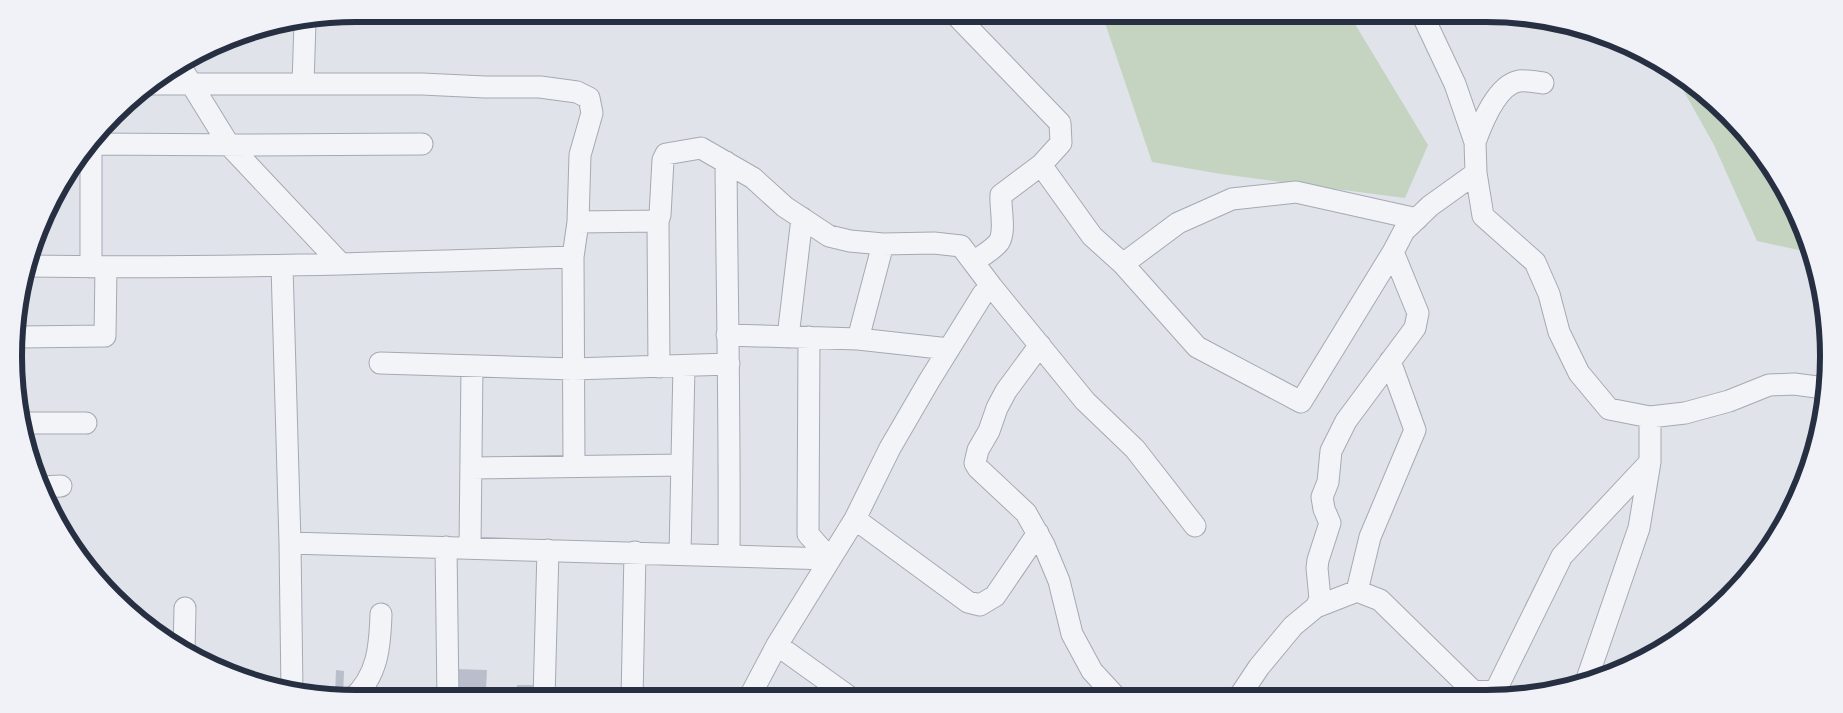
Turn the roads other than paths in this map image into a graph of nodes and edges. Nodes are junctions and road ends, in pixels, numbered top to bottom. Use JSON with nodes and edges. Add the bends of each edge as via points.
{"nodes":[{"id":1,"x":962,"y":22,"type":"edge"},
{"id":2,"x":1426,"y":22,"type":"edge"},
{"id":3,"x":305,"y":26,"type":"edge"},
{"id":4,"x":183,"y":71,"type":"edge"},
{"id":5,"x":1543,"y":83,"type":"dead end"},
{"id":6,"x":164,"y":84,"type":"edge"},
{"id":7,"x":191,"y":84,"type":"junction"},
{"id":8,"x":303,"y":84,"type":"junction"},
{"id":9,"x":1476,"y":142,"type":"junction"},
{"id":10,"x":99,"y":144,"type":"edge"},
{"id":11,"x":422,"y":144,"type":"dead end"},
{"id":12,"x":229,"y":145,"type":"junction"},
{"id":13,"x":90,"y":155,"type":"edge"},
{"id":14,"x":726,"y":162,"type":"junction"},
{"id":15,"x":1041,"y":165,"type":"junction"},
{"id":16,"x":1476,"y":173,"type":"junction"},
{"id":17,"x":802,"y":218,"type":"junction"},
{"id":18,"x":1417,"y":219,"type":"junction"},
{"id":19,"x":658,"y":221,"type":"junction"},
{"id":20,"x":578,"y":222,"type":"junction"},
{"id":21,"x":884,"y":244,"type":"junction"},
{"id":22,"x":1392,"y":252,"type":"junction"},
{"id":23,"x":573,"y":257,"type":"junction"},
{"id":24,"x":974,"y":262,"type":"junction"},
{"id":25,"x":341,"y":264,"type":"junction"},
{"id":26,"x":1124,"y":264,"type":"junction"},
{"id":27,"x":35,"y":266,"type":"edge"},
{"id":28,"x":282,"y":266,"type":"junction"},
{"id":29,"x":98,"y":267,"type":"junction"},
{"id":30,"x":992,"y":287,"type":"junction"},
{"id":31,"x":727,"y":335,"type":"junction"},
{"id":32,"x":23,"y":337,"type":"edge"},
{"id":33,"x":798,"y":337,"type":"junction"},
{"id":34,"x":858,"y":339,"type":"junction"},
{"id":35,"x":1040,"y":345,"type":"junction"},
{"id":36,"x":949,"y":348,"type":"junction"},
{"id":37,"x":1390,"y":360,"type":"junction"},
{"id":38,"x":380,"y":363,"type":"dead end"},
{"id":39,"x":729,"y":364,"type":"junction"},
{"id":40,"x":472,"y":366,"type":"junction"},
{"id":41,"x":684,"y":366,"type":"junction"},
{"id":42,"x":659,"y":367,"type":"junction"},
{"id":43,"x":573,"y":369,"type":"junction"},
{"id":44,"x":1819,"y":388,"type":"edge"},
{"id":45,"x":1650,"y":417,"type":"junction"},
{"id":46,"x":86,"y":422,"type":"dead end"},
{"id":47,"x":29,"y":423,"type":"edge"},
{"id":48,"x":1650,"y":462,"type":"junction"},
{"id":49,"x":682,"y":465,"type":"junction"},
{"id":50,"x":574,"y":466,"type":"junction"},
{"id":51,"x":471,"y":468,"type":"junction"},
{"id":52,"x":62,"y":486,"type":"dead end"},
{"id":53,"x":49,"y":487,"type":"edge"},
{"id":54,"x":856,"y":519,"type":"junction"},
{"id":55,"x":1195,"y":526,"type":"dead end"},
{"id":56,"x":1038,"y":533,"type":"junction"},
{"id":57,"x":290,"y":543,"type":"junction"},
{"id":58,"x":446,"y":547,"type":"junction"},
{"id":59,"x":470,"y":548,"type":"junction"},
{"id":60,"x":548,"y":550,"type":"junction"},
{"id":61,"x":635,"y":552,"type":"junction"},
{"id":62,"x":680,"y":554,"type":"junction"},
{"id":63,"x":729,"y":555,"type":"junction"},
{"id":64,"x":830,"y":559,"type":"junction"},
{"id":65,"x":1358,"y":592,"type":"junction"},
{"id":66,"x":1316,"y":607,"type":"junction"},
{"id":67,"x":185,"y":608,"type":"dead end"},
{"id":68,"x":381,"y":614,"type":"dead end"},
{"id":69,"x":184,"y":643,"type":"edge"},
{"id":70,"x":777,"y":645,"type":"junction"},
{"id":71,"x":1589,"y":675,"type":"edge"},
{"id":72,"x":292,"y":684,"type":"edge"},
{"id":73,"x":362,"y":690,"type":"edge"},
{"id":74,"x":448,"y":690,"type":"edge"},
{"id":75,"x":544,"y":690,"type":"edge"},
{"id":76,"x":632,"y":690,"type":"edge"},
{"id":77,"x":753,"y":690,"type":"edge"},
{"id":78,"x":840,"y":690,"type":"edge"},
{"id":79,"x":1110,"y":690,"type":"edge"},
{"id":80,"x":1243,"y":690,"type":"edge"},
{"id":81,"x":1472,"y":690,"type":"edge"},
{"id":82,"x":1498,"y":690,"type":"edge"}],
"edges":[{"from":1,"to":15,"type":"street","via":[[1060,123],[1061,143]]},
{"from":2,"to":9,"type":"street","via":[[1455,84]]},
{"from":3,"to":8,"type":"street"},
{"from":4,"to":7,"type":"street"},
{"from":5,"to":9,"type":"street","via":[[1520,80],[1508,86],[1484,118]]},
{"from":6,"to":7,"type":"street"},
{"from":7,"to":8,"type":"street"},
{"from":7,"to":12,"type":"street"},
{"from":8,"to":20,"type":"street","via":[[540,87],[577,92],[590,98],[592,113],[580,154]]},
{"from":9,"to":16,"type":"street"},
{"from":10,"to":12,"type":"street"},
{"from":11,"to":12,"type":"street"},
{"from":12,"to":25,"type":"street"},
{"from":13,"to":29,"type":"street"},
{"from":14,"to":17,"type":"street","via":[[753,178]]},
{"from":14,"to":19,"type":"street","via":[[701,148],[666,154]]},
{"from":14,"to":31,"type":"street"},
{"from":15,"to":24,"type":"street","via":[[1001,195],[1003,224],[1000,241]]},
{"from":15,"to":26,"type":"street","via":[[1092,236]]},
{"from":16,"to":18,"type":"street"},
{"from":16,"to":45,"type":"street","via":[[1483,216],[1535,262],[1549,294],[1559,332],[1579,373],[1609,409]]},
{"from":17,"to":21,"type":"street","via":[[829,236]]},
{"from":17,"to":33,"type":"street"},
{"from":18,"to":22,"type":"street","via":[[1404,232]]},
{"from":18,"to":26,"type":"street","via":[[1296,192],[1232,199],[1178,223]]},
{"from":19,"to":20,"type":"street"},
{"from":19,"to":42,"type":"street"},
{"from":20,"to":23,"type":"street"},
{"from":21,"to":24,"type":"street","via":[[961,246]]},
{"from":21,"to":34,"type":"street"},
{"from":22,"to":26,"type":"street","via":[[1301,402],[1197,347]]},
{"from":22,"to":37,"type":"street","via":[[1418,313],[1416,328]]},
{"from":23,"to":25,"type":"street"},
{"from":23,"to":43,"type":"street"},
{"from":24,"to":30,"type":"street"},
{"from":25,"to":28,"type":"street"},
{"from":27,"to":29,"type":"street"},
{"from":28,"to":29,"type":"street"},
{"from":28,"to":57,"type":"street"},
{"from":29,"to":32,"type":"street","via":[[105,336]]},
{"from":30,"to":35,"type":"street"},
{"from":30,"to":36,"type":"street","via":[[983,294]]},
{"from":31,"to":33,"type":"street"},
{"from":31,"to":39,"type":"street"},
{"from":33,"to":34,"type":"street"},
{"from":33,"to":64,"type":"street","via":[[808,534]]},
{"from":34,"to":36,"type":"street"},
{"from":35,"to":55,"type":"street","via":[[1085,401],[1135,450]]},
{"from":35,"to":56,"type":"street","via":[[1006,391],[975,458],[978,468],[1026,513]]},
{"from":36,"to":54,"type":"street","via":[[890,448]]},
{"from":37,"to":65,"type":"street","via":[[1415,430],[1370,537]]},
{"from":37,"to":66,"type":"street","via":[[1346,420],[1331,451],[1328,482],[1322,497],[1330,523],[1318,560],[1320,599]]},
{"from":38,"to":40,"type":"street"},
{"from":39,"to":41,"type":"street"},
{"from":39,"to":63,"type":"street"},
{"from":40,"to":43,"type":"street"},
{"from":40,"to":51,"type":"street"},
{"from":41,"to":42,"type":"street"},
{"from":41,"to":49,"type":"street"},
{"from":42,"to":43,"type":"street"},
{"from":43,"to":50,"type":"street"},
{"from":44,"to":45,"type":"street","via":[[1794,384],[1769,385],[1729,401],[1685,413]]},
{"from":45,"to":48,"type":"street"},
{"from":46,"to":47,"type":"street"},
{"from":48,"to":71,"type":"street","via":[[1639,528]]},
{"from":48,"to":82,"type":"street","via":[[1562,556]]},
{"from":49,"to":50,"type":"street"},
{"from":49,"to":62,"type":"street"},
{"from":50,"to":51,"type":"street"},
{"from":51,"to":59,"type":"street"},
{"from":52,"to":53,"type":"street"},
{"from":54,"to":56,"type":"street","via":[[968,602],[980,605],[995,596]]},
{"from":54,"to":64,"type":"street"},
{"from":56,"to":79,"type":"street","via":[[1059,581],[1072,634],[1092,671]]},
{"from":57,"to":58,"type":"street"},
{"from":57,"to":72,"type":"street"},
{"from":58,"to":59,"type":"street"},
{"from":58,"to":74,"type":"street"},
{"from":59,"to":60,"type":"street"},
{"from":60,"to":61,"type":"street"},
{"from":60,"to":75,"type":"street"},
{"from":61,"to":62,"type":"street"},
{"from":61,"to":76,"type":"street"},
{"from":62,"to":63,"type":"street"},
{"from":63,"to":64,"type":"street"},
{"from":64,"to":70,"type":"street"},
{"from":65,"to":66,"type":"street"},
{"from":65,"to":81,"type":"street","via":[[1380,600]]},
{"from":66,"to":80,"type":"street","via":[[1293,626]]},
{"from":67,"to":69,"type":"street"},
{"from":68,"to":73,"type":"street","via":[[380,647],[372,674]]},
{"from":70,"to":77,"type":"street"},
{"from":70,"to":78,"type":"street"}]}
